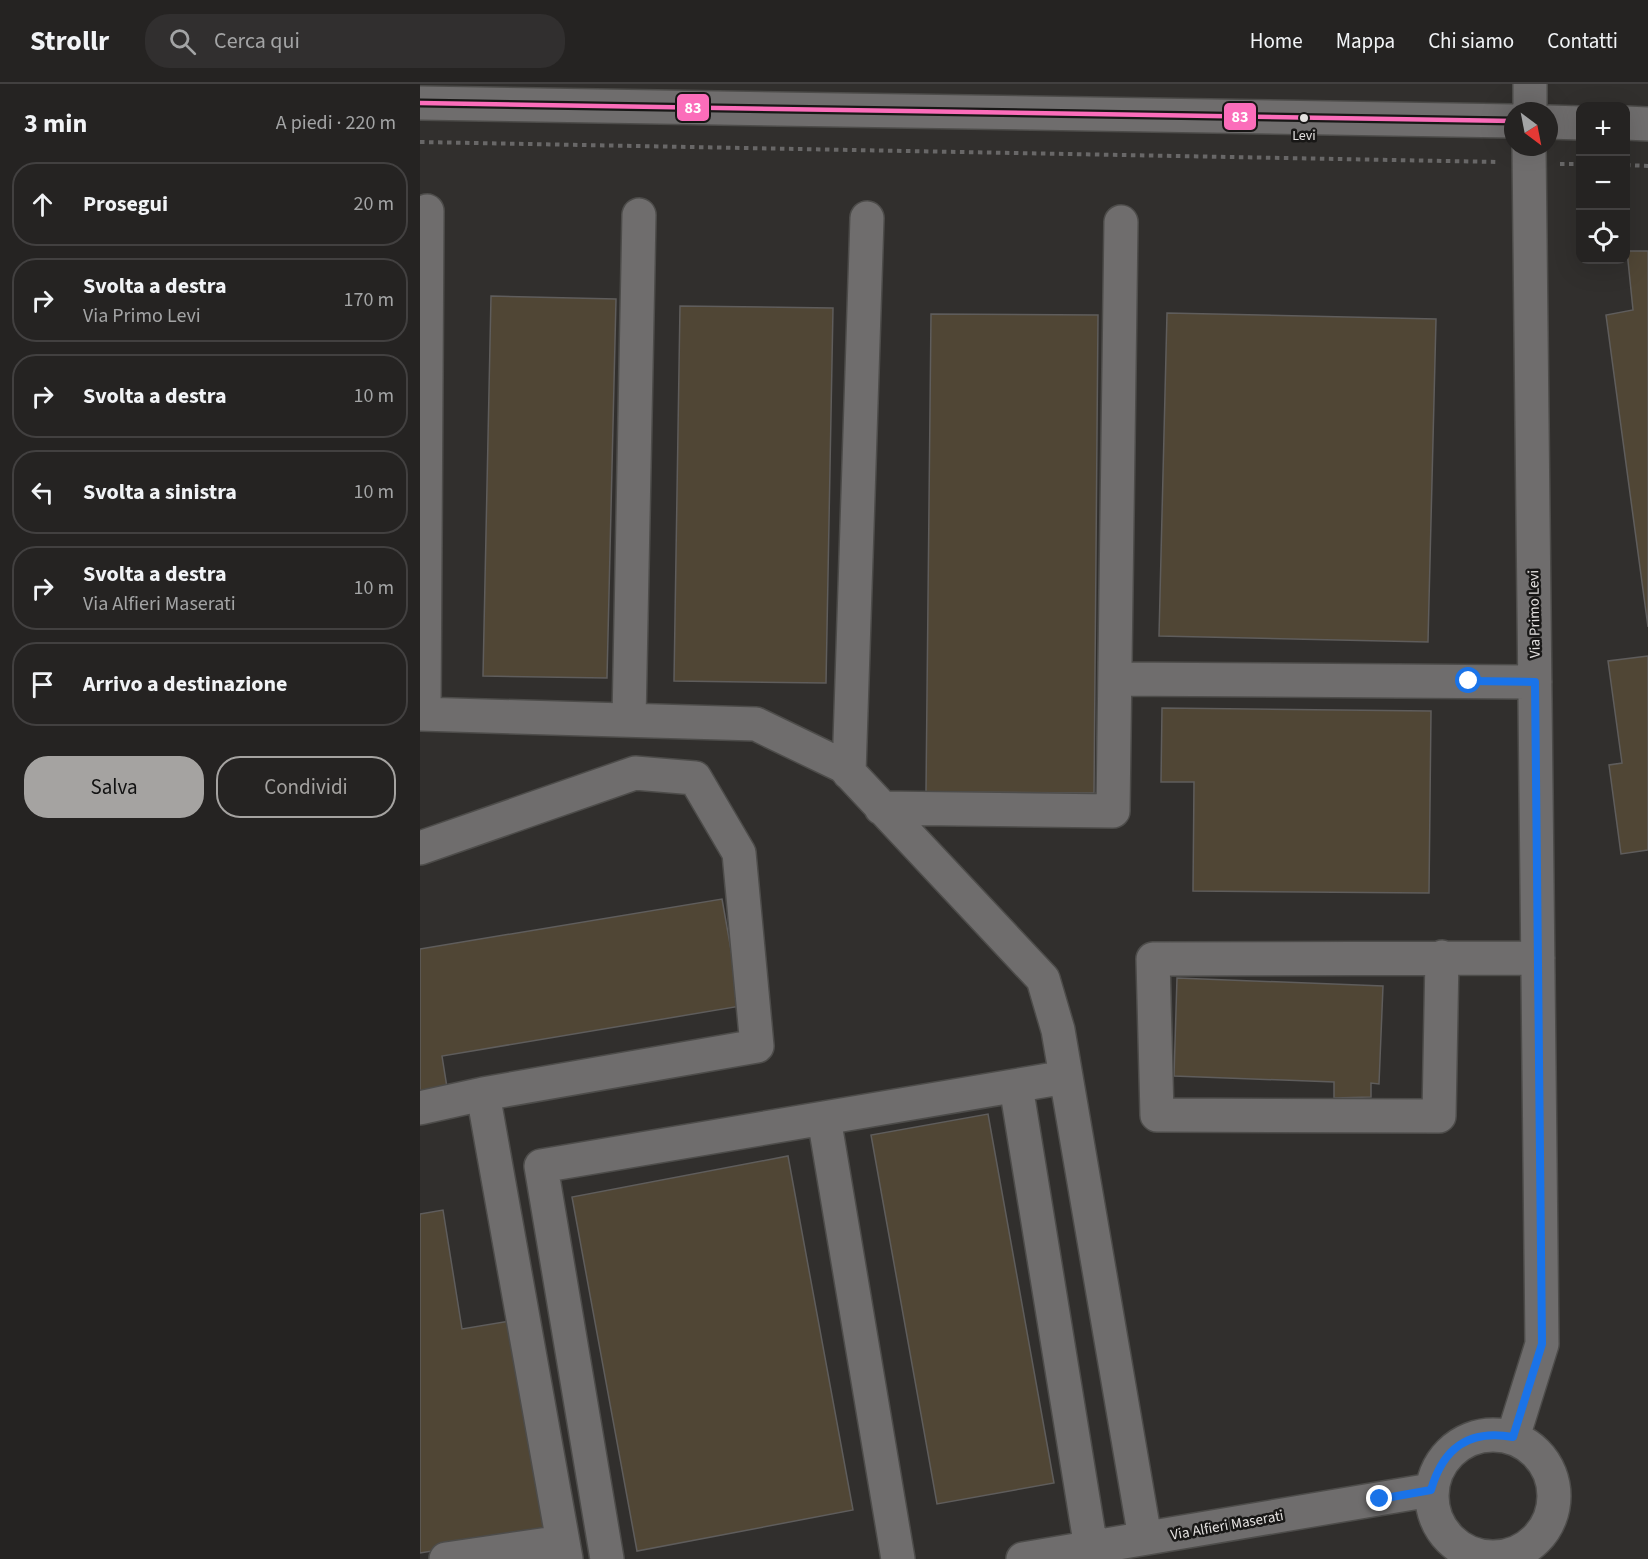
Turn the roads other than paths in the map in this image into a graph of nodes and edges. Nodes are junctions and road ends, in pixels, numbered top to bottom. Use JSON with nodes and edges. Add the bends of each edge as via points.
{"nodes":[{"id":1,"x":1530,"y":84,"type":"edge"},
{"id":2,"x":1530,"y":102,"type":"edge"},
{"id":3,"x":420,"y":104,"type":"edge"},
{"id":4,"x":1504,"y":121,"type":"edge"},
{"id":5,"x":1558,"y":122,"type":"edge"},
{"id":6,"x":1576,"y":123,"type":"edge"},
{"id":7,"x":1630,"y":123,"type":"edge"},
{"id":8,"x":1648,"y":124,"type":"edge"},
{"id":9,"x":1529,"y":156,"type":"edge"},
{"id":10,"x":427,"y":212,"type":"dead end"},
{"id":11,"x":639,"y":215,"type":"dead end"},
{"id":12,"x":867,"y":218,"type":"dead end"},
{"id":13,"x":1121,"y":222,"type":"dead end"},
{"id":14,"x":1115,"y":679,"type":"junction"},
{"id":15,"x":1535,"y":682,"type":"junction"},
{"id":16,"x":422,"y":714,"type":"edge"},
{"id":17,"x":629,"y":720,"type":"junction"},
{"id":18,"x":849,"y":773,"type":"junction"},
{"id":19,"x":881,"y":808,"type":"junction"},
{"id":20,"x":420,"y":848,"type":"edge"},
{"id":21,"x":1442,"y":957,"type":"junction"},
{"id":22,"x":1538,"y":958,"type":"junction"},
{"id":23,"x":1066,"y":1077,"type":"junction"},
{"id":24,"x":1016,"y":1086,"type":"junction"},
{"id":25,"x":483,"y":1094,"type":"junction"},
{"id":26,"x":420,"y":1108,"type":"edge"},
{"id":27,"x":824,"y":1118,"type":"junction"},
{"id":28,"x":1513,"y":1437,"type":"junction"},
{"id":29,"x":1431,"y":1490,"type":"junction"},
{"id":30,"x":1145,"y":1538,"type":"junction"},
{"id":31,"x":1548,"y":1546,"type":"edge"},
{"id":32,"x":1091,"y":1548,"type":"junction"},
{"id":33,"x":564,"y":1550,"type":"edge"},
{"id":34,"x":1501,"y":1558,"type":"edge"},
{"id":35,"x":446,"y":1559,"type":"edge"},
{"id":36,"x":607,"y":1559,"type":"edge"},
{"id":37,"x":898,"y":1559,"type":"edge"},
{"id":38,"x":1023,"y":1559,"type":"edge"}],
"edges":[{"from":1,"to":2,"type":"street"},
{"from":3,"to":4,"type":"street"},
{"from":5,"to":6,"type":"street"},
{"from":7,"to":8,"type":"street"},
{"from":9,"to":15,"type":"street","name":"Via Primo Levi"},
{"from":10,"to":16,"type":"street"},
{"from":11,"to":17,"type":"street"},
{"from":12,"to":18,"type":"street"},
{"from":13,"to":14,"type":"street"},
{"from":14,"to":15,"type":"street"},
{"from":14,"to":19,"type":"street","via":[[1113,811]]},
{"from":15,"to":22,"type":"street","name":"Via Primo Levi"},
{"from":16,"to":17,"type":"street"},
{"from":17,"to":18,"type":"street","via":[[756,724],[843,766]]},
{"from":18,"to":19,"type":"street"},
{"from":19,"to":23,"type":"street","via":[[1043,979]]},
{"from":20,"to":25,"type":"street","via":[[635,773],[695,778],[739,853],[757,1046]]},
{"from":21,"to":21,"type":"street","via":[[1153,959],[1157,1115],[1439,1116]]},
{"from":21,"to":22,"type":"street"},
{"from":22,"to":28,"type":"street","name":"Via Primo Levi","via":[[1542,1344]]},
{"from":23,"to":24,"type":"street"},
{"from":23,"to":30,"type":"street"},
{"from":24,"to":27,"type":"street"},
{"from":24,"to":32,"type":"street"},
{"from":25,"to":26,"type":"street"},
{"from":25,"to":33,"type":"street"},
{"from":27,"to":36,"type":"street","via":[[541,1166]]},
{"from":27,"to":37,"type":"street"},
{"from":28,"to":29,"type":"street","via":[[1496,1434],[1468,1439],[1456,1446],[1437,1470]]},
{"from":28,"to":31,"type":"street","via":[[1530,1447],[1550,1474],[1555,1490]]},
{"from":29,"to":30,"type":"street","name":"Via Alfieri Maserati"},
{"from":29,"to":34,"type":"street","via":[[1435,1518],[1447,1538],[1472,1554]]},
{"from":30,"to":32,"type":"street","name":"Via Alfieri Maserati"},
{"from":31,"to":34,"type":"street","via":[[1524,1549]]},
{"from":32,"to":38,"type":"street","name":"Via Alfieri Maserati"},
{"from":33,"to":35,"type":"street"}]}
